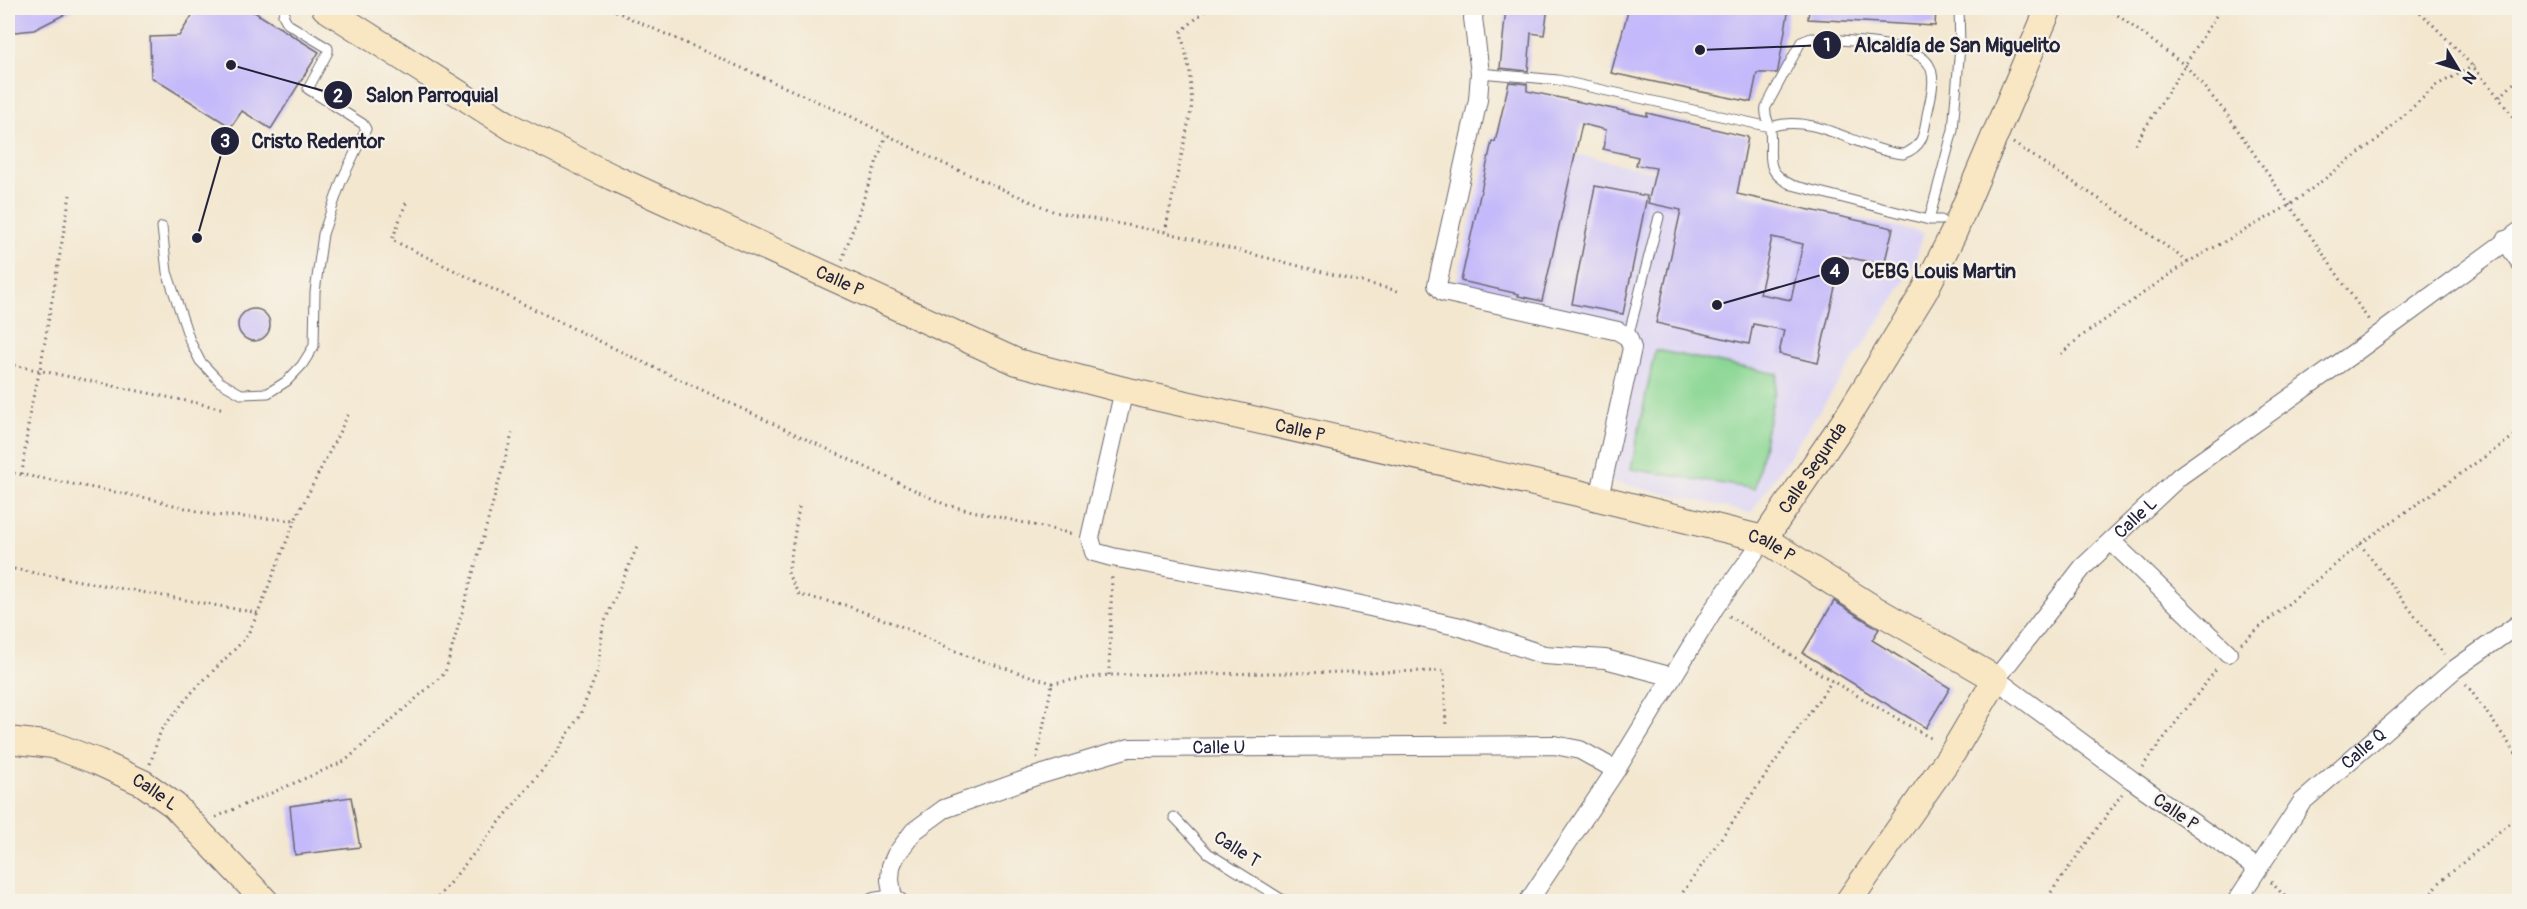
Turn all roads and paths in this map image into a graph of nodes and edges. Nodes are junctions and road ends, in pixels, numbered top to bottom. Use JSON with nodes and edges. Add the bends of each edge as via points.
{"nodes":[{"id":1,"x":248,"y":8,"type":"edge"},
{"id":2,"x":286,"y":8,"type":"edge"},
{"id":3,"x":324,"y":8,"type":"edge"},
{"id":4,"x":610,"y":8,"type":"edge"},
{"id":5,"x":1208,"y":8,"type":"edge"},
{"id":6,"x":1475,"y":8,"type":"edge"},
{"id":7,"x":1959,"y":8,"type":"edge"},
{"id":8,"x":2049,"y":8,"type":"edge"},
{"id":9,"x":2108,"y":8,"type":"edge"},
{"id":10,"x":2222,"y":8,"type":"edge"},
{"id":11,"x":2416,"y":8,"type":"edge"},
{"id":12,"x":261,"y":16,"type":"dead end"},
{"id":13,"x":2186,"y":66,"type":"junction"},
{"id":14,"x":2474,"y":66,"type":"junction"},
{"id":15,"x":1480,"y":73,"type":"junction"},
{"id":16,"x":2520,"y":77,"type":"edge"},
{"id":17,"x":2500,"y":97,"type":"junction"},
{"id":18,"x":1770,"y":127,"type":"junction"},
{"id":19,"x":2520,"y":128,"type":"edge"},
{"id":20,"x":886,"y":135,"type":"junction"},
{"id":21,"x":2010,"y":141,"type":"dead end"},
{"id":22,"x":2135,"y":144,"type":"dead end"},
{"id":23,"x":70,"y":195,"type":"dead end"},
{"id":24,"x":406,"y":203,"type":"dead end"},
{"id":25,"x":2290,"y":205,"type":"junction"},
{"id":26,"x":1659,"y":217,"type":"dead end"},
{"id":27,"x":1929,"y":220,"type":"junction"},
{"id":28,"x":1941,"y":220,"type":"dead end"},
{"id":29,"x":162,"y":227,"type":"dead end"},
{"id":30,"x":1165,"y":232,"type":"junction"},
{"id":31,"x":2512,"y":236,"type":"edge"},
{"id":32,"x":2188,"y":262,"type":"junction"},
{"id":33,"x":2520,"y":262,"type":"edge"},
{"id":34,"x":836,"y":278,"type":"junction"},
{"id":35,"x":1398,"y":291,"type":"dead end"},
{"id":36,"x":2379,"y":334,"type":"junction"},
{"id":37,"x":1628,"y":337,"type":"junction"},
{"id":38,"x":2061,"y":354,"type":"dead end"},
{"id":39,"x":8,"y":364,"type":"edge"},
{"id":40,"x":40,"y":370,"type":"junction"},
{"id":41,"x":1124,"y":390,"type":"junction"},
{"id":42,"x":225,"y":409,"type":"dead end"},
{"id":43,"x":350,"y":411,"type":"dead end"},
{"id":44,"x":513,"y":431,"type":"dead end"},
{"id":45,"x":2520,"y":432,"type":"edge"},
{"id":46,"x":8,"y":472,"type":"edge"},
{"id":47,"x":22,"y":474,"type":"junction"},
{"id":48,"x":1599,"y":498,"type":"junction"},
{"id":49,"x":799,"y":507,"type":"dead end"},
{"id":50,"x":295,"y":520,"type":"junction"},
{"id":51,"x":1090,"y":538,"type":"junction"},
{"id":52,"x":1764,"y":539,"type":"junction"},
{"id":53,"x":2111,"y":541,"type":"junction"},
{"id":54,"x":2360,"y":543,"type":"junction"},
{"id":55,"x":637,"y":547,"type":"dead end"},
{"id":56,"x":1112,"y":557,"type":"junction"},
{"id":57,"x":8,"y":568,"type":"edge"},
{"id":58,"x":1715,"y":607,"type":"junction"},
{"id":59,"x":258,"y":613,"type":"junction"},
{"id":60,"x":2520,"y":623,"type":"edge"},
{"id":61,"x":2228,"y":653,"type":"junction"},
{"id":62,"x":2456,"y":669,"type":"junction"},
{"id":63,"x":1109,"y":675,"type":"junction"},
{"id":64,"x":1673,"y":677,"type":"junction"},
{"id":65,"x":1996,"y":680,"type":"junction"},
{"id":66,"x":1832,"y":681,"type":"junction"},
{"id":67,"x":1052,"y":683,"type":"junction"},
{"id":68,"x":8,"y":740,"type":"edge"},
{"id":69,"x":1447,"y":746,"type":"junction"},
{"id":70,"x":1953,"y":752,"type":"junction"},
{"id":71,"x":2520,"y":759,"type":"edge"},
{"id":72,"x":1616,"y":770,"type":"junction"},
{"id":73,"x":1033,"y":777,"type":"junction"},
{"id":74,"x":2132,"y":780,"type":"junction"},
{"id":75,"x":143,"y":783,"type":"junction"},
{"id":76,"x":2520,"y":814,"type":"edge"},
{"id":77,"x":1174,"y":817,"type":"dead end"},
{"id":78,"x":195,"y":826,"type":"junction"},
{"id":79,"x":2257,"y":868,"type":"junction"},
{"id":80,"x":896,"y":900,"type":"edge"},
{"id":81,"x":266,"y":902,"type":"edge"},
{"id":82,"x":434,"y":902,"type":"edge"},
{"id":83,"x":874,"y":902,"type":"edge"},
{"id":84,"x":1286,"y":902,"type":"edge"},
{"id":85,"x":1528,"y":902,"type":"edge"},
{"id":86,"x":1676,"y":902,"type":"edge"},
{"id":87,"x":1848,"y":902,"type":"edge"},
{"id":88,"x":2044,"y":902,"type":"edge"},
{"id":89,"x":2236,"y":902,"type":"edge"},
{"id":90,"x":2290,"y":902,"type":"edge"},
{"id":91,"x":2425,"y":902,"type":"edge"}],
"edges":[{"from":1,"to":12,"type":"path"},
{"from":2,"to":29,"type":"lane","via":[[283,15],[288,24],[328,48],[308,89],[366,129],[322,234],[314,346],[287,381],[268,393],[242,394],[220,382],[200,361],[167,272]]},
{"from":3,"to":34,"type":"street","name":"Calle P","via":[[513,128]]},
{"from":4,"to":20,"type":"path"},
{"from":5,"to":30,"type":"path","via":[[1181,32],[1192,106]]},
{"from":6,"to":15,"type":"street"},
{"from":7,"to":27,"type":"lane","via":[[1960,57],[1953,130]]},
{"from":8,"to":52,"type":"street","name":"Calle Segunda","via":[[1953,234],[1924,291],[1846,419]]},
{"from":9,"to":13,"type":"path"},
{"from":10,"to":13,"type":"path"},
{"from":11,"to":14,"type":"path"},
{"from":13,"to":22,"type":"path"},
{"from":13,"to":25,"type":"path","via":[[2226,112]]},
{"from":14,"to":17,"type":"path"},
{"from":14,"to":25,"type":"path","via":[[2437,85],[2379,138]]},
{"from":15,"to":18,"type":"lane","via":[[1558,80]]},
{"from":15,"to":37,"type":"street","via":[[1478,100],[1437,285],[1443,292],[1618,331]]},
{"from":16,"to":17,"type":"path"},
{"from":17,"to":19,"type":"path"},
{"from":18,"to":18,"type":"lane","via":[[1764,114],[1766,107],[1801,42],[1811,38],[1900,47],[1918,55],[1932,74],[1923,137],[1912,151],[1903,154],[1807,124],[1783,122]]},
{"from":18,"to":27,"type":"lane","via":[[1770,167],[1784,181]]},
{"from":20,"to":30,"type":"path","via":[[1055,212]]},
{"from":20,"to":34,"type":"path"},
{"from":21,"to":32,"type":"path"},
{"from":23,"to":40,"type":"path"},
{"from":24,"to":51,"type":"path","via":[[392,240],[559,322],[946,505]]},
{"from":25,"to":32,"type":"path"},
{"from":25,"to":36,"type":"path"},
{"from":26,"to":37,"type":"lane"},
{"from":27,"to":28,"type":"lane"},
{"from":30,"to":35,"type":"path"},
{"from":31,"to":33,"type":"street"},
{"from":31,"to":36,"type":"street","name":"Calle L"},
{"from":32,"to":38,"type":"path"},
{"from":34,"to":41,"type":"street","name":"Calle P","via":[[1017,362]]},
{"from":36,"to":53,"type":"street","name":"Calle L","via":[[2180,476]]},
{"from":37,"to":48,"type":"street","via":[[1632,348]]},
{"from":39,"to":40,"type":"path"},
{"from":40,"to":42,"type":"path"},
{"from":40,"to":47,"type":"path","via":[[30,410]]},
{"from":41,"to":48,"type":"street","name":"Calle P"},
{"from":41,"to":51,"type":"street"},
{"from":43,"to":50,"type":"path"},
{"from":44,"to":78,"type":"path","via":[[446,673],[345,761]]},
{"from":45,"to":54,"type":"path"},
{"from":46,"to":47,"type":"path"},
{"from":47,"to":50,"type":"path","via":[[212,515]]},
{"from":48,"to":52,"type":"street","name":"Calle P"},
{"from":49,"to":67,"type":"path","via":[[788,574],[799,595],[845,605],[966,656]]},
{"from":50,"to":59,"type":"path"},
{"from":51,"to":56,"type":"street","via":[[1094,552]]},
{"from":52,"to":58,"type":"street","name":"Calle Segunda"},
{"from":52,"to":65,"type":"street","name":"Calle P"},
{"from":53,"to":61,"type":"street"},
{"from":53,"to":65,"type":"street","name":"Calle L","via":[[2083,567]]},
{"from":54,"to":61,"type":"path"},
{"from":54,"to":62,"type":"path"},
{"from":55,"to":82,"type":"path","via":[[603,626],[598,670],[580,715],[554,756]]},
{"from":56,"to":63,"type":"path"},
{"from":56,"to":64,"type":"street","via":[[1461,627],[1544,655],[1605,659]]},
{"from":57,"to":59,"type":"path"},
{"from":58,"to":64,"type":"street","name":"Calle Segunda"},
{"from":58,"to":66,"type":"path"},
{"from":59,"to":75,"type":"path","via":[[246,638],[161,730]]},
{"from":60,"to":62,"type":"street","name":"Calle Q"},
{"from":61,"to":74,"type":"path"},
{"from":62,"to":71,"type":"path"},
{"from":62,"to":79,"type":"street","name":"Calle Q","via":[[2302,802]]},
{"from":63,"to":67,"type":"path"},
{"from":63,"to":69,"type":"path","via":[[1444,670]]},
{"from":64,"to":72,"type":"street","name":"Calle Segunda"},
{"from":65,"to":70,"type":"street","name":"Calle L"},
{"from":65,"to":74,"type":"street","name":"Calle P"},
{"from":66,"to":70,"type":"path"},
{"from":66,"to":86,"type":"path"},
{"from":67,"to":73,"type":"path"},
{"from":68,"to":75,"type":"street","name":"Calle L","via":[[53,746]]},
{"from":69,"to":72,"type":"street","name":"Calle U","via":[[1566,746]]},
{"from":69,"to":73,"type":"street","name":"Calle U","via":[[1140,747]]},
{"from":70,"to":87,"type":"street","name":"Calle L"},
{"from":72,"to":85,"type":"street","name":"Calle Segunda"},
{"from":73,"to":80,"type":"street","name":"Calle U","via":[[944,809],[914,831],[891,866],[890,880]]},
{"from":74,"to":79,"type":"street","name":"Calle P"},
{"from":74,"to":88,"type":"path"},
{"from":75,"to":78,"type":"street","name":"Calle L"},
{"from":76,"to":91,"type":"path","via":[[2439,883]]},
{"from":77,"to":84,"type":"lane","name":"Calle T","via":[[1208,853]]},
{"from":78,"to":81,"type":"street","name":"Calle L"},
{"from":79,"to":89,"type":"street","name":"Calle Q"},
{"from":79,"to":90,"type":"path"},
{"from":80,"to":83,"type":"street"}]}
